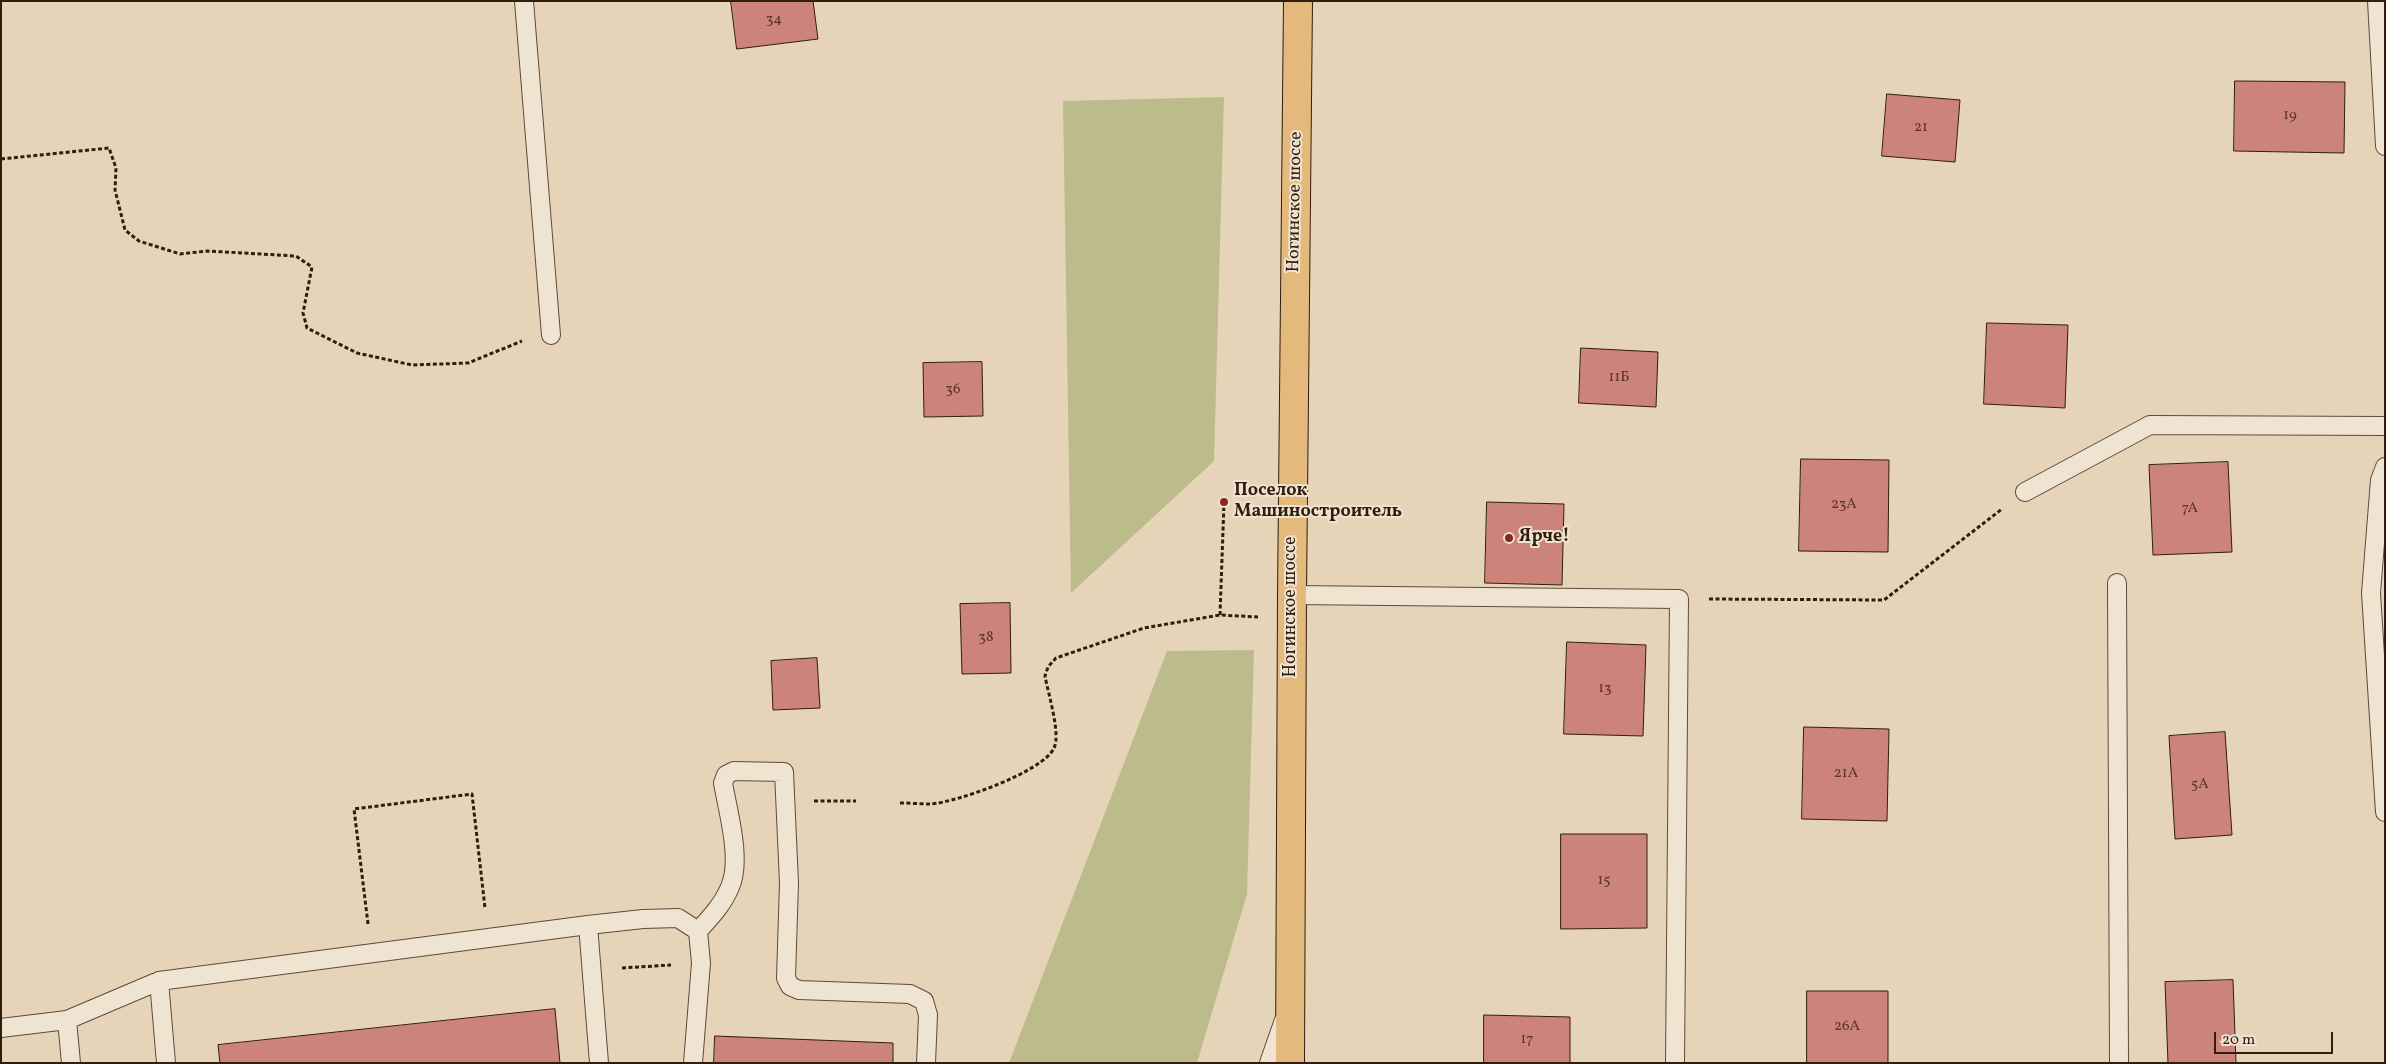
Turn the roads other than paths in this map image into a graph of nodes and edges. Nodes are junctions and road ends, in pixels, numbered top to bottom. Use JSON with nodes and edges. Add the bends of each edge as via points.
{"nodes":[{"id":1,"x":524,"y":1,"type":"edge"},
{"id":2,"x":1298,"y":1,"type":"edge"},
{"id":3,"x":2377,"y":1,"type":"edge"},
{"id":4,"x":2385,"y":146,"type":"edge"},
{"id":5,"x":550,"y":334,"type":"road end"},
{"id":6,"x":2385,"y":426,"type":"edge"},
{"id":7,"x":2385,"y":466,"type":"edge"},
{"id":8,"x":2025,"y":492,"type":"road end"},
{"id":9,"x":2117,"y":583,"type":"dead end"},
{"id":10,"x":1292,"y":606,"type":"junction"},
{"id":11,"x":2385,"y":812,"type":"edge"},
{"id":12,"x":588,"y":925,"type":"junction"},
{"id":13,"x":698,"y":931,"type":"junction"},
{"id":14,"x":159,"y":982,"type":"junction"},
{"id":15,"x":1291,"y":1001,"type":"junction"},
{"id":16,"x":67,"y":1020,"type":"junction"},
{"id":17,"x":1,"y":1028,"type":"edge"},
{"id":18,"x":71,"y":1063,"type":"edge"},
{"id":19,"x":166,"y":1063,"type":"edge"},
{"id":20,"x":599,"y":1063,"type":"edge"},
{"id":21,"x":693,"y":1063,"type":"edge"},
{"id":22,"x":926,"y":1063,"type":"edge"},
{"id":23,"x":1269,"y":1063,"type":"edge"},
{"id":24,"x":1290,"y":1063,"type":"edge"},
{"id":25,"x":1675,"y":1063,"type":"edge"},
{"id":26,"x":2119,"y":1063,"type":"edge"}],
"edges":[{"from":1,"to":5,"type":"lane"},
{"from":2,"to":10,"type":"highway","name":"Ногинское шоссе"},
{"from":3,"to":4,"type":"lane"},
{"from":6,"to":8,"type":"lane","via":[[2150,425]]},
{"from":7,"to":11,"type":"lane","via":[[2380,480],[2371,593]]},
{"from":9,"to":26,"type":"lane"},
{"from":10,"to":15,"type":"highway","name":"Ногинское шоссе"},
{"from":10,"to":25,"type":"lane","via":[[1678,598]]},
{"from":12,"to":13,"type":"lane","via":[[678,918]]},
{"from":12,"to":14,"type":"lane"},
{"from":12,"to":20,"type":"lane"},
{"from":13,"to":21,"type":"lane","via":[[701,963]]},
{"from":13,"to":22,"type":"lane","via":[[718,909],[731,886],[735,857],[723,783],[726,775],[734,771],[784,772],[789,883],[786,978],[790,986],[799,990],[910,994],[924,1001],[928,1014]]},
{"from":14,"to":16,"type":"lane"},
{"from":14,"to":19,"type":"lane"},
{"from":15,"to":23,"type":"lane"},
{"from":15,"to":24,"type":"highway","name":"Ногинское шоссе"},
{"from":16,"to":17,"type":"lane"},
{"from":16,"to":18,"type":"lane"}]}
